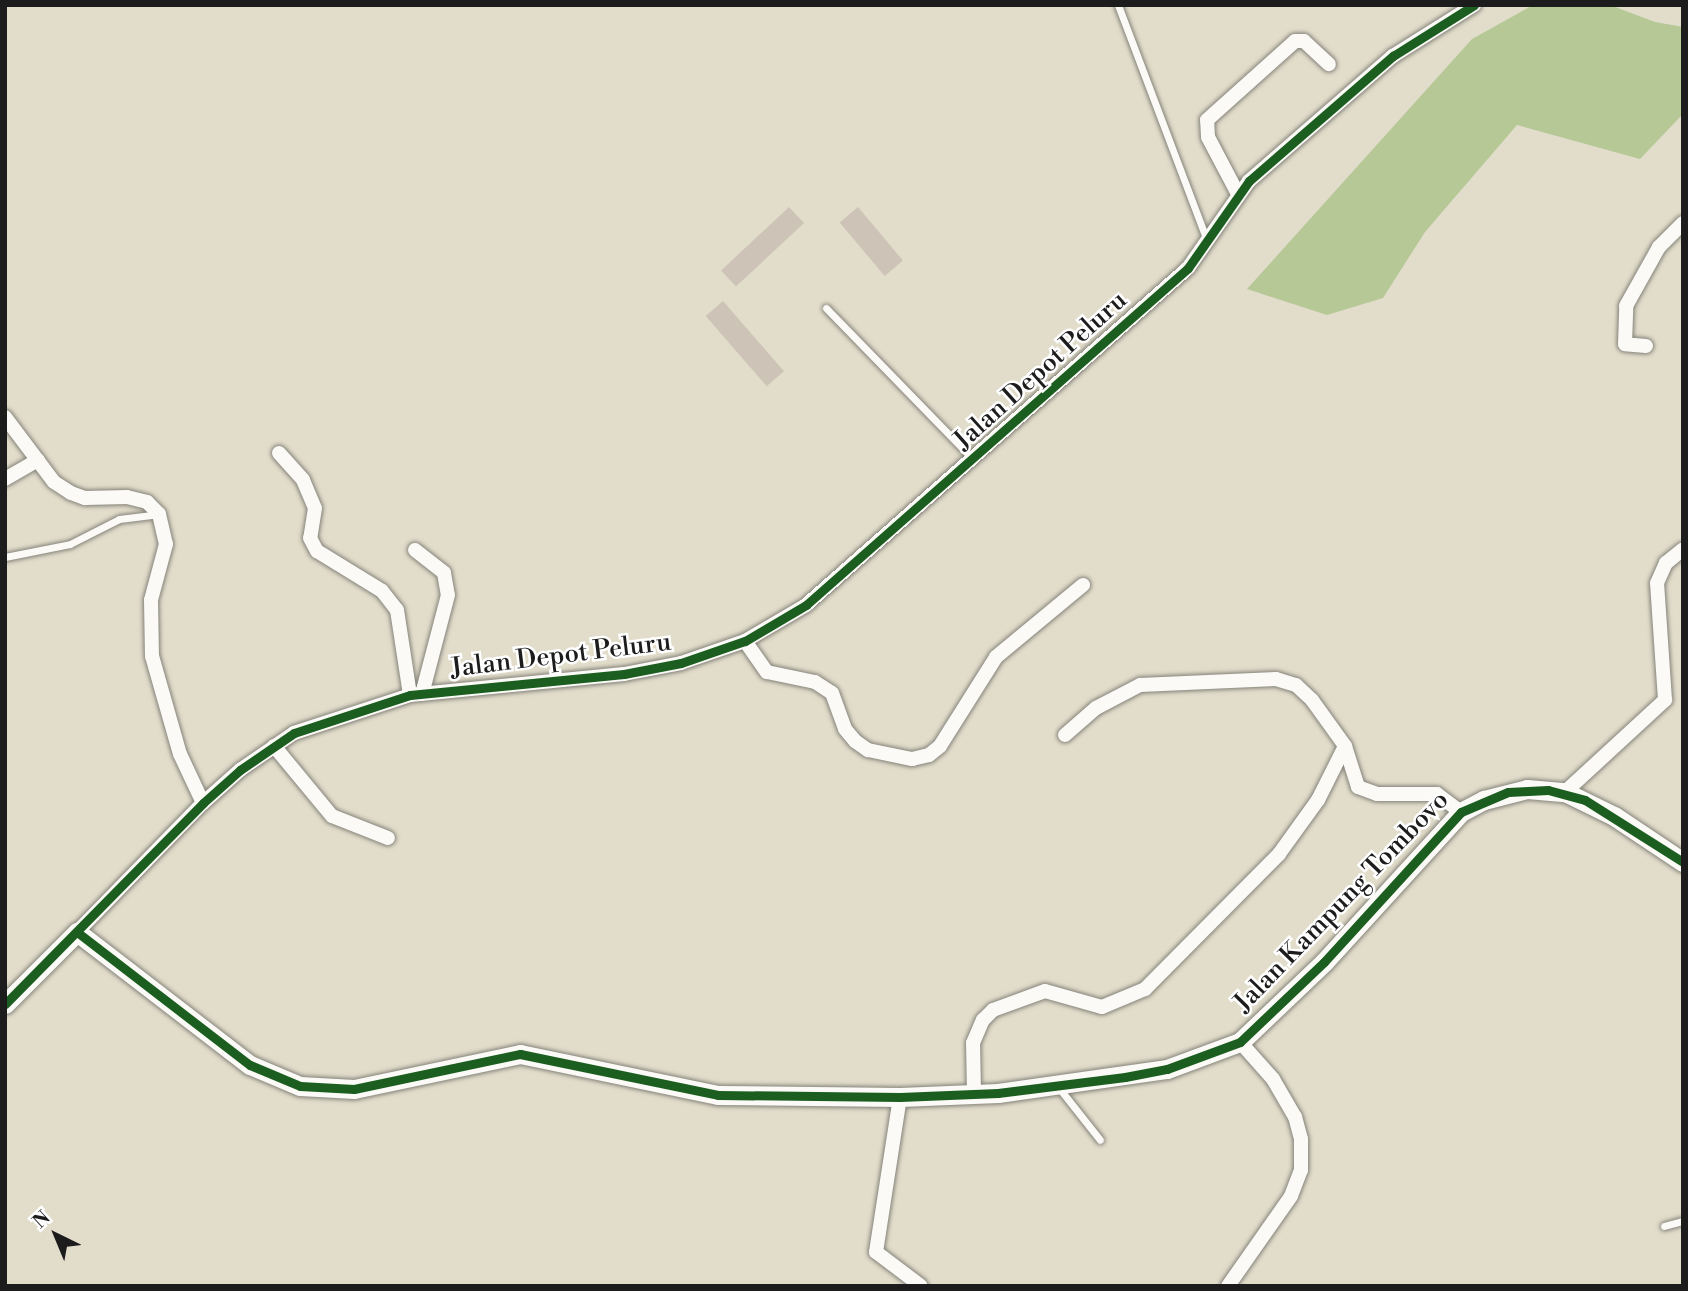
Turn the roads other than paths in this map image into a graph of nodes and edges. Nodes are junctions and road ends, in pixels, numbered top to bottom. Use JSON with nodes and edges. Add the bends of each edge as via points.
{"nodes":[{"id":1,"x":1118,"y":5,"type":"edge"},
{"id":2,"x":1474,"y":5,"type":"edge"},
{"id":3,"x":1329,"y":64,"type":"dead end"},
{"id":4,"x":1238,"y":194,"type":"junction"},
{"id":5,"x":1683,"y":223,"type":"edge"},
{"id":6,"x":1208,"y":242,"type":"junction"},
{"id":7,"x":826,"y":308,"type":"dead end"},
{"id":8,"x":1646,"y":346,"type":"dead end"},
{"id":9,"x":5,"y":417,"type":"edge"},
{"id":10,"x":279,"y":453,"type":"dead end"},
{"id":11,"x":38,"y":460,"type":"junction"},
{"id":12,"x":974,"y":460,"type":"junction"},
{"id":13,"x":5,"y":479,"type":"edge"},
{"id":14,"x":159,"y":514,"type":"junction"},
{"id":15,"x":1683,"y":549,"type":"edge"},
{"id":16,"x":415,"y":550,"type":"dead end"},
{"id":17,"x":5,"y":557,"type":"edge"},
{"id":18,"x":1083,"y":585,"type":"dead end"},
{"id":19,"x":745,"y":641,"type":"junction"},
{"id":20,"x":416,"y":695,"type":"junction"},
{"id":21,"x":1065,"y":735,"type":"dead end"},
{"id":22,"x":274,"y":746,"type":"junction"},
{"id":23,"x":1345,"y":746,"type":"junction"},
{"id":24,"x":1565,"y":792,"type":"junction"},
{"id":25,"x":203,"y":803,"type":"junction"},
{"id":26,"x":1461,"y":812,"type":"junction"},
{"id":27,"x":388,"y":838,"type":"dead end"},
{"id":28,"x":1683,"y":863,"type":"edge"},
{"id":29,"x":77,"y":932,"type":"junction"},
{"id":30,"x":5,"y":1004,"type":"edge"},
{"id":31,"x":1240,"y":1042,"type":"junction"},
{"id":32,"x":1056,"y":1086,"type":"junction"},
{"id":33,"x":974,"y":1093,"type":"junction"},
{"id":34,"x":900,"y":1097,"type":"junction"},
{"id":35,"x":1100,"y":1140,"type":"dead end"},
{"id":36,"x":1683,"y":1221,"type":"edge"},
{"id":37,"x":1664,"y":1226,"type":"dead end"},
{"id":38,"x":921,"y":1286,"type":"edge"},
{"id":39,"x":1228,"y":1286,"type":"edge"}],
"edges":[{"from":1,"to":6,"type":"lane"},
{"from":2,"to":4,"type":"street","name":"Jalan Depot Peluru","via":[[1393,56]]},
{"from":3,"to":4,"type":"street","via":[[1304,41],[1295,41],[1207,120],[1208,137]]},
{"from":4,"to":6,"type":"street","name":"Jalan Depot Peluru"},
{"from":5,"to":8,"type":"street","via":[[1659,247],[1626,306],[1625,344]]},
{"from":6,"to":12,"type":"street","name":"Jalan Depot Peluru","via":[[1188,268]]},
{"from":7,"to":12,"type":"lane"},
{"from":9,"to":11,"type":"street"},
{"from":10,"to":20,"type":"street","via":[[303,480],[315,508],[310,538],[317,551],[382,591],[397,610]]},
{"from":11,"to":13,"type":"street"},
{"from":11,"to":14,"type":"street","via":[[54,482],[71,493],[85,498],[128,497],[148,502]]},
{"from":12,"to":19,"type":"street","name":"Jalan Depot Peluru","via":[[806,605]]},
{"from":14,"to":17,"type":"lane","via":[[119,519],[70,544]]},
{"from":14,"to":25,"type":"street","via":[[166,544],[151,600],[152,656],[180,754]]},
{"from":15,"to":24,"type":"street","via":[[1666,563],[1657,583],[1665,700]]},
{"from":16,"to":20,"type":"street","via":[[444,573],[448,595]]},
{"from":18,"to":19,"type":"street","via":[[996,657],[940,746],[929,755],[912,759],[862,746],[845,729],[832,693],[815,682],[767,672]]},
{"from":19,"to":20,"type":"street","name":"Jalan Depot Peluru","via":[[681,663],[624,674]]},
{"from":20,"to":22,"type":"street","name":"Jalan Depot Peluru","via":[[331,719]]},
{"from":21,"to":23,"type":"street","via":[[1096,708],[1140,685],[1276,678],[1305,693]]},
{"from":22,"to":25,"type":"street","name":"Jalan Depot Peluru"},
{"from":22,"to":27,"type":"street","via":[[332,816]]},
{"from":23,"to":26,"type":"street","via":[[1354,783],[1366,792],[1437,794]]},
{"from":23,"to":33,"type":"street","via":[[1318,800],[1279,854],[1144,989],[1102,1007],[1045,991],[993,1010],[973,1043]]},
{"from":24,"to":26,"type":"street","name":"Jalan Kampung Tombovo","via":[[1507,792]]},
{"from":24,"to":28,"type":"street","name":"Jalan Kampung Tombovo","via":[[1614,816]]},
{"from":25,"to":29,"type":"street","name":"Jalan Depot Peluru"},
{"from":26,"to":31,"type":"street","name":"Jalan Kampung Tombovo","via":[[1315,971]]},
{"from":29,"to":30,"type":"street","name":"Jalan Depot Peluru"},
{"from":29,"to":34,"type":"street","name":"Jalan Kampung Tombovo","via":[[250,1065],[300,1086],[354,1089],[520,1054],[718,1095]]},
{"from":31,"to":32,"type":"street","name":"Jalan Kampung Tombovo","via":[[1167,1069]]},
{"from":31,"to":39,"type":"street","via":[[1273,1079],[1295,1117],[1301,1170],[1291,1196]]},
{"from":32,"to":33,"type":"street","name":"Jalan Kampung Tombovo"},
{"from":32,"to":35,"type":"lane"},
{"from":33,"to":34,"type":"street","name":"Jalan Kampung Tombovo"},
{"from":34,"to":38,"type":"street","via":[[876,1252]]},
{"from":36,"to":37,"type":"lane"}]}
